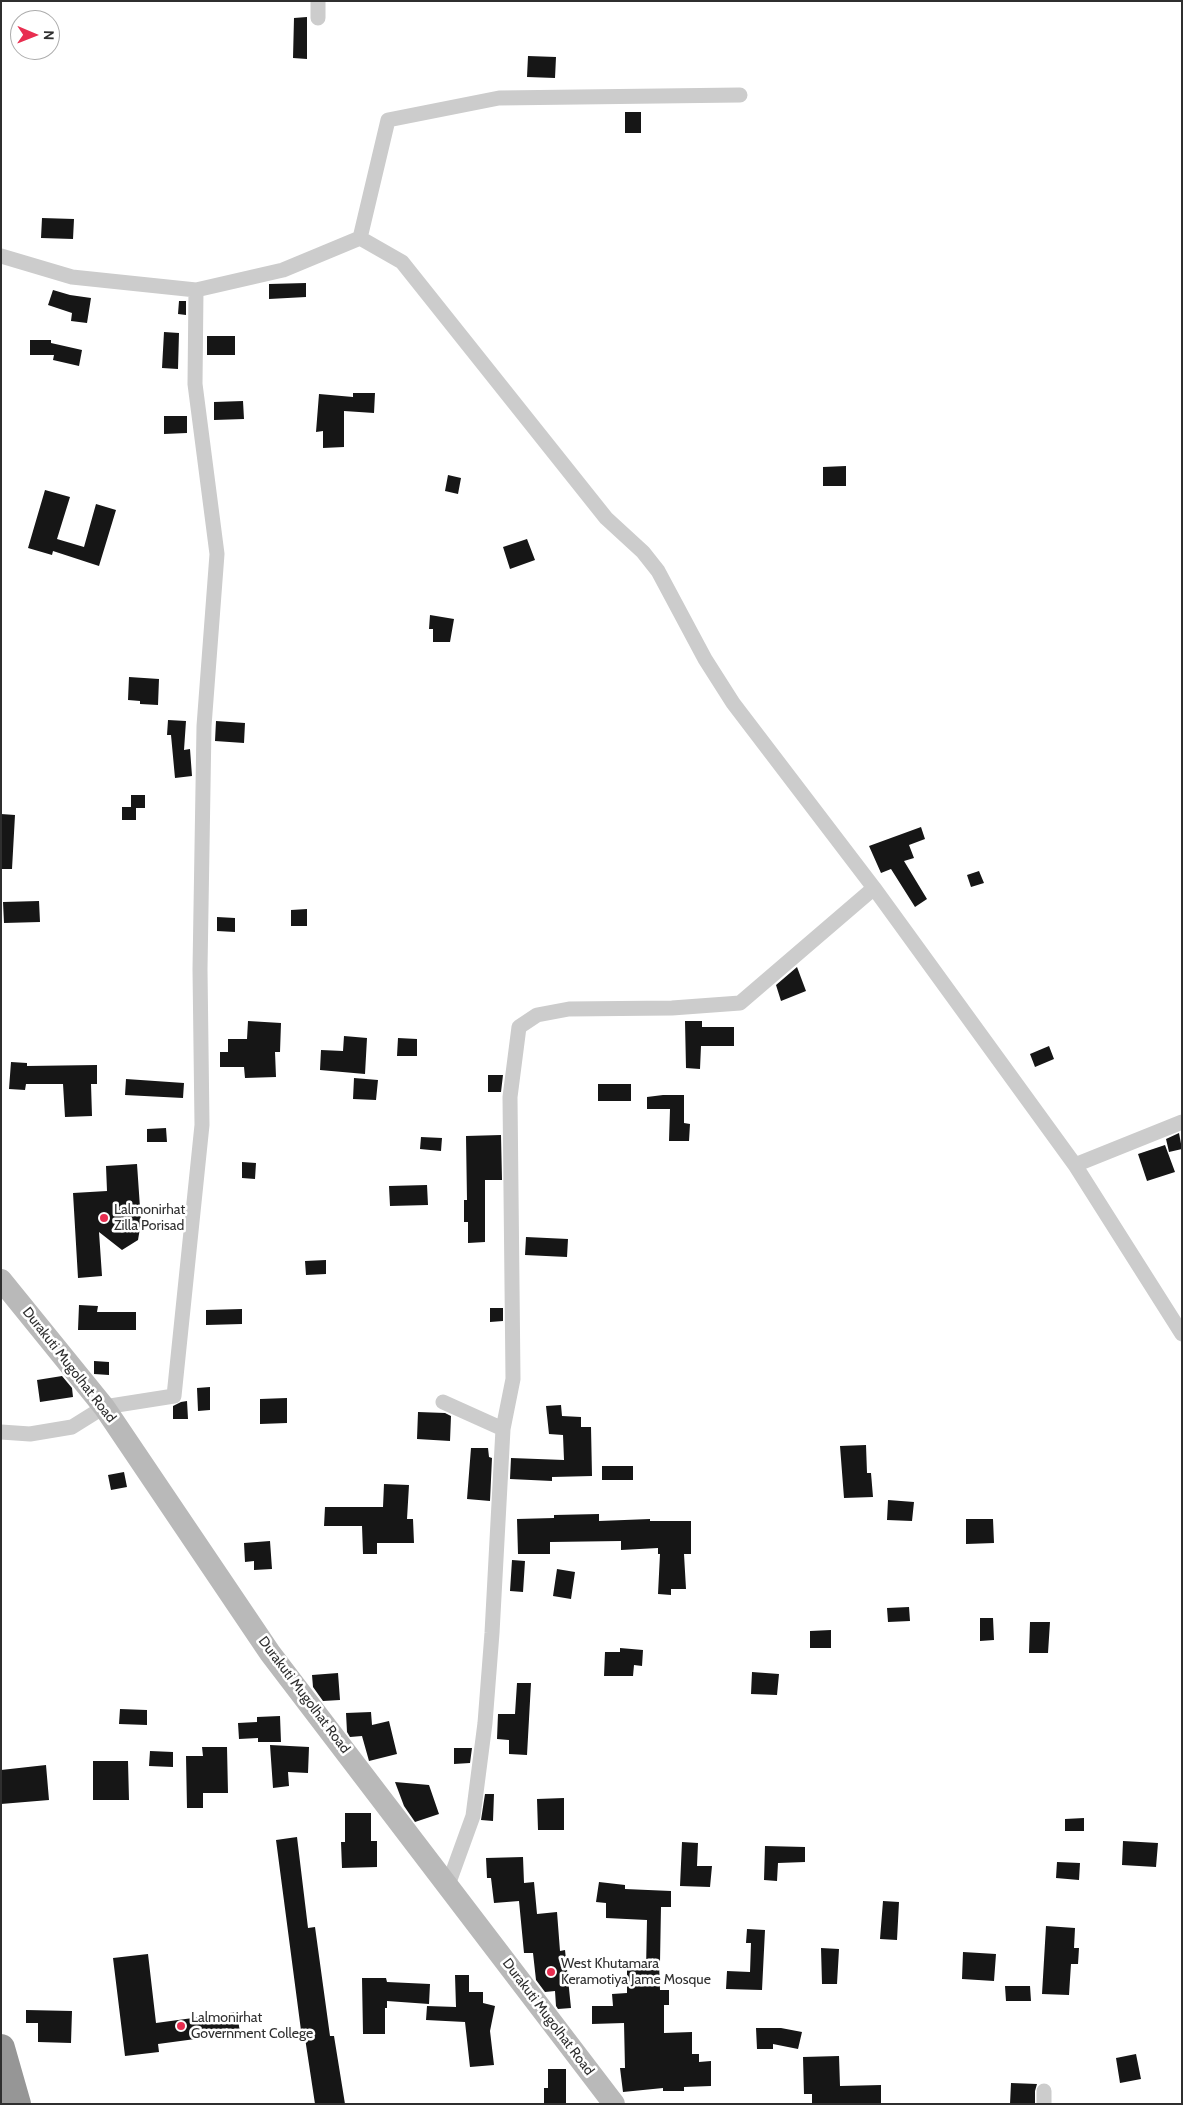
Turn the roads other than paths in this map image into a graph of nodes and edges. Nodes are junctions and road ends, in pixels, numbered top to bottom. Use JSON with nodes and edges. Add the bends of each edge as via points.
{"nodes":[{"id":1,"x":318,"y":1,"type":"edge"},
{"id":2,"x":318,"y":18,"type":"dead end"},
{"id":3,"x":740,"y":95,"type":"dead end"},
{"id":4,"x":360,"y":238,"type":"junction"},
{"id":5,"x":1,"y":256,"type":"edge"},
{"id":6,"x":196,"y":290,"type":"junction"},
{"id":7,"x":874,"y":888,"type":"junction"},
{"id":8,"x":1182,"y":1122,"type":"edge"},
{"id":9,"x":1075,"y":1165,"type":"junction"},
{"id":10,"x":1,"y":1280,"type":"edge"},
{"id":11,"x":1182,"y":1334,"type":"edge"},
{"id":12,"x":443,"y":1402,"type":"dead end"},
{"id":13,"x":104,"y":1407,"type":"junction"},
{"id":14,"x":502,"y":1429,"type":"junction"},
{"id":15,"x":1,"y":1432,"type":"edge"},
{"id":16,"x":448,"y":1885,"type":"junction"},
{"id":17,"x":1,"y":2048,"type":"edge"},
{"id":18,"x":17,"y":2104,"type":"edge"},
{"id":19,"x":614,"y":2104,"type":"edge"}],
"edges":[{"from":1,"to":2,"type":"street"},
{"from":3,"to":4,"type":"street","via":[[499,98],[388,120]]},
{"from":4,"to":6,"type":"street","via":[[283,270]]},
{"from":4,"to":7,"type":"street","via":[[402,262],[606,518],[643,552],[658,571],[732,703]]},
{"from":5,"to":6,"type":"street","via":[[72,277]]},
{"from":6,"to":13,"type":"street","via":[[195,384],[217,554],[204,726],[200,969],[202,1125],[174,1396]]},
{"from":7,"to":9,"type":"street"},
{"from":7,"to":14,"type":"street","via":[[740,1003],[672,1008],[569,1009],[537,1015],[519,1027],[510,1097],[513,1379]]},
{"from":8,"to":9,"type":"street"},
{"from":9,"to":11,"type":"street"},
{"from":10,"to":13,"type":"main road","name":"Durakuti Mugolhat Road"},
{"from":12,"to":14,"type":"street"},
{"from":13,"to":15,"type":"street","via":[[72,1427],[30,1434]]},
{"from":13,"to":16,"type":"main road","name":"Durakuti Mugolhat Road","via":[[270,1652]]},
{"from":14,"to":16,"type":"street","via":[[485,1723],[473,1816]]},
{"from":16,"to":19,"type":"main road","name":"Durakuti Mugolhat Road"},
{"from":17,"to":18,"type":"highway"}]}
